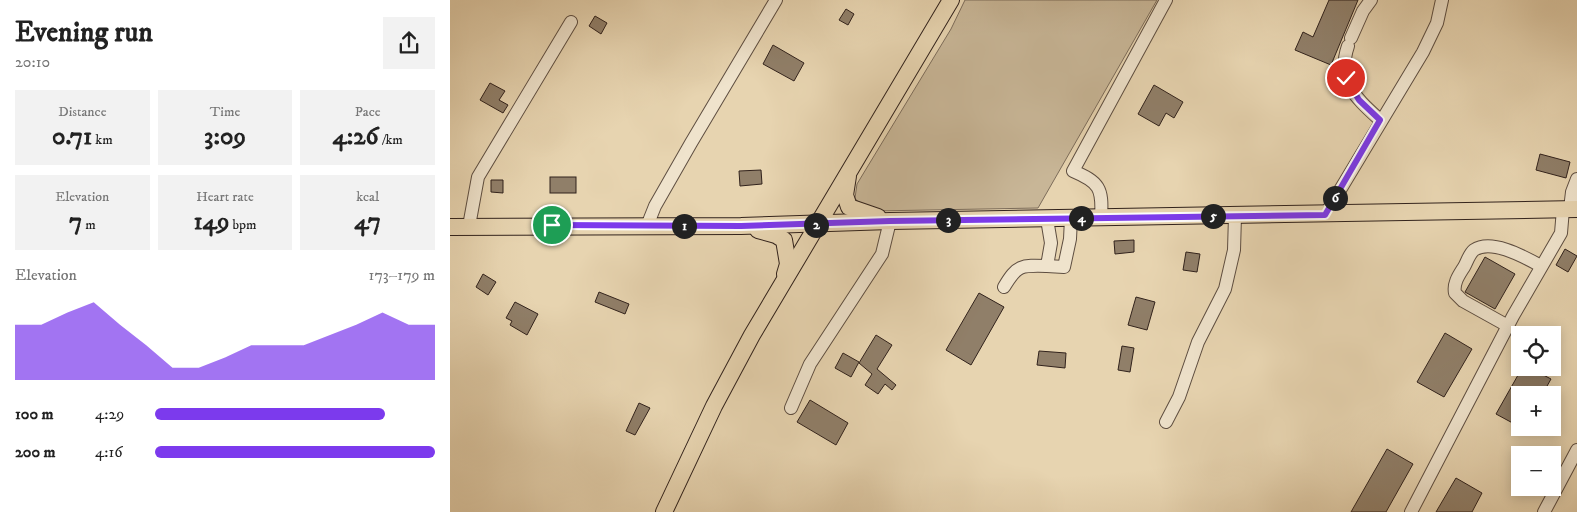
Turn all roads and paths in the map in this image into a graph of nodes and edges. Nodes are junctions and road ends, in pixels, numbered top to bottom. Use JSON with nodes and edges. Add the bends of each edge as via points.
{"nodes":[{"id":1,"x":776,"y":0,"type":"edge"},
{"id":2,"x":952,"y":0,"type":"edge"},
{"id":3,"x":1166,"y":0,"type":"edge"},
{"id":4,"x":1371,"y":0,"type":"edge"},
{"id":5,"x":1442,"y":0,"type":"edge"},
{"id":6,"x":571,"y":22,"type":"dead end"},
{"id":7,"x":1380,"y":120,"type":"junction"},
{"id":8,"x":851,"y":168,"type":"junction"},
{"id":9,"x":1577,"y":180,"type":"edge"},
{"id":10,"x":1570,"y":209,"type":"edge"},
{"id":11,"x":1325,"y":215,"type":"junction"},
{"id":12,"x":1235,"y":216,"type":"junction"},
{"id":13,"x":1047,"y":218,"type":"junction"},
{"id":14,"x":1071,"y":218,"type":"junction"},
{"id":15,"x":1101,"y":218,"type":"junction"},
{"id":16,"x":890,"y":221,"type":"junction"},
{"id":17,"x":816,"y":225,"type":"junction"},
{"id":18,"x":450,"y":226,"type":"edge"},
{"id":19,"x":469,"y":226,"type":"junction"},
{"id":20,"x":647,"y":226,"type":"junction"},
{"id":21,"x":741,"y":226,"type":"junction"},
{"id":22,"x":1047,"y":266,"type":"junction"},
{"id":23,"x":1542,"y":266,"type":"junction"},
{"id":24,"x":781,"y":286,"type":"junction"},
{"id":25,"x":1004,"y":287,"type":"dead end"},
{"id":26,"x":1508,"y":326,"type":"junction"},
{"id":27,"x":791,"y":408,"type":"dead end"},
{"id":28,"x":1166,"y":422,"type":"dead end"},
{"id":29,"x":1577,"y":450,"type":"edge"},
{"id":30,"x":664,"y":512,"type":"edge"},
{"id":31,"x":1410,"y":512,"type":"edge"},
{"id":32,"x":1544,"y":512,"type":"edge"}],
"edges":[{"from":1,"to":20,"type":"street","via":[[655,206]]},
{"from":2,"to":8,"type":"main road"},
{"from":3,"to":15,"type":"street","via":[[1073,171],[1093,179],[1103,198]]},
{"from":4,"to":7,"type":"street","via":[[1363,11],[1344,64],[1346,78],[1359,100]]},
{"from":5,"to":7,"type":"street","via":[[1437,23]]},
{"from":6,"to":19,"type":"street","via":[[478,177]]},
{"from":7,"to":11,"type":"street"},
{"from":8,"to":16,"type":"main road","via":[[845,195],[849,207]]},
{"from":8,"to":17,"type":"main road"},
{"from":9,"to":10,"type":"street"},
{"from":10,"to":11,"type":"main road"},
{"from":10,"to":23,"type":"street","via":[[1561,233]]},
{"from":11,"to":12,"type":"main road"},
{"from":12,"to":15,"type":"main road"},
{"from":12,"to":28,"type":"street","via":[[1234,250],[1225,289],[1198,342]]},
{"from":13,"to":14,"type":"main road"},
{"from":13,"to":16,"type":"main road"},
{"from":13,"to":22,"type":"street","via":[[1051,243]]},
{"from":14,"to":15,"type":"main road"},
{"from":14,"to":22,"type":"street","via":[[1064,267]]},
{"from":16,"to":17,"type":"main road"},
{"from":16,"to":27,"type":"street","via":[[882,254],[810,364]]},
{"from":17,"to":21,"type":"main road"},
{"from":17,"to":24,"type":"main road"},
{"from":18,"to":19,"type":"main road"},
{"from":19,"to":20,"type":"main road"},
{"from":20,"to":21,"type":"main road"},
{"from":21,"to":24,"type":"main road","via":[[784,240],[788,264]]},
{"from":22,"to":25,"type":"street","via":[[1020,267],[1014,270]]},
{"from":23,"to":26,"type":"street"},
{"from":23,"to":26,"type":"street","via":[[1512,251],[1491,247],[1474,250],[1470,255],[1455,283],[1454,293]]},
{"from":24,"to":30,"type":"main road","via":[[714,406]]},
{"from":26,"to":31,"type":"street"},
{"from":29,"to":32,"type":"street"}]}
